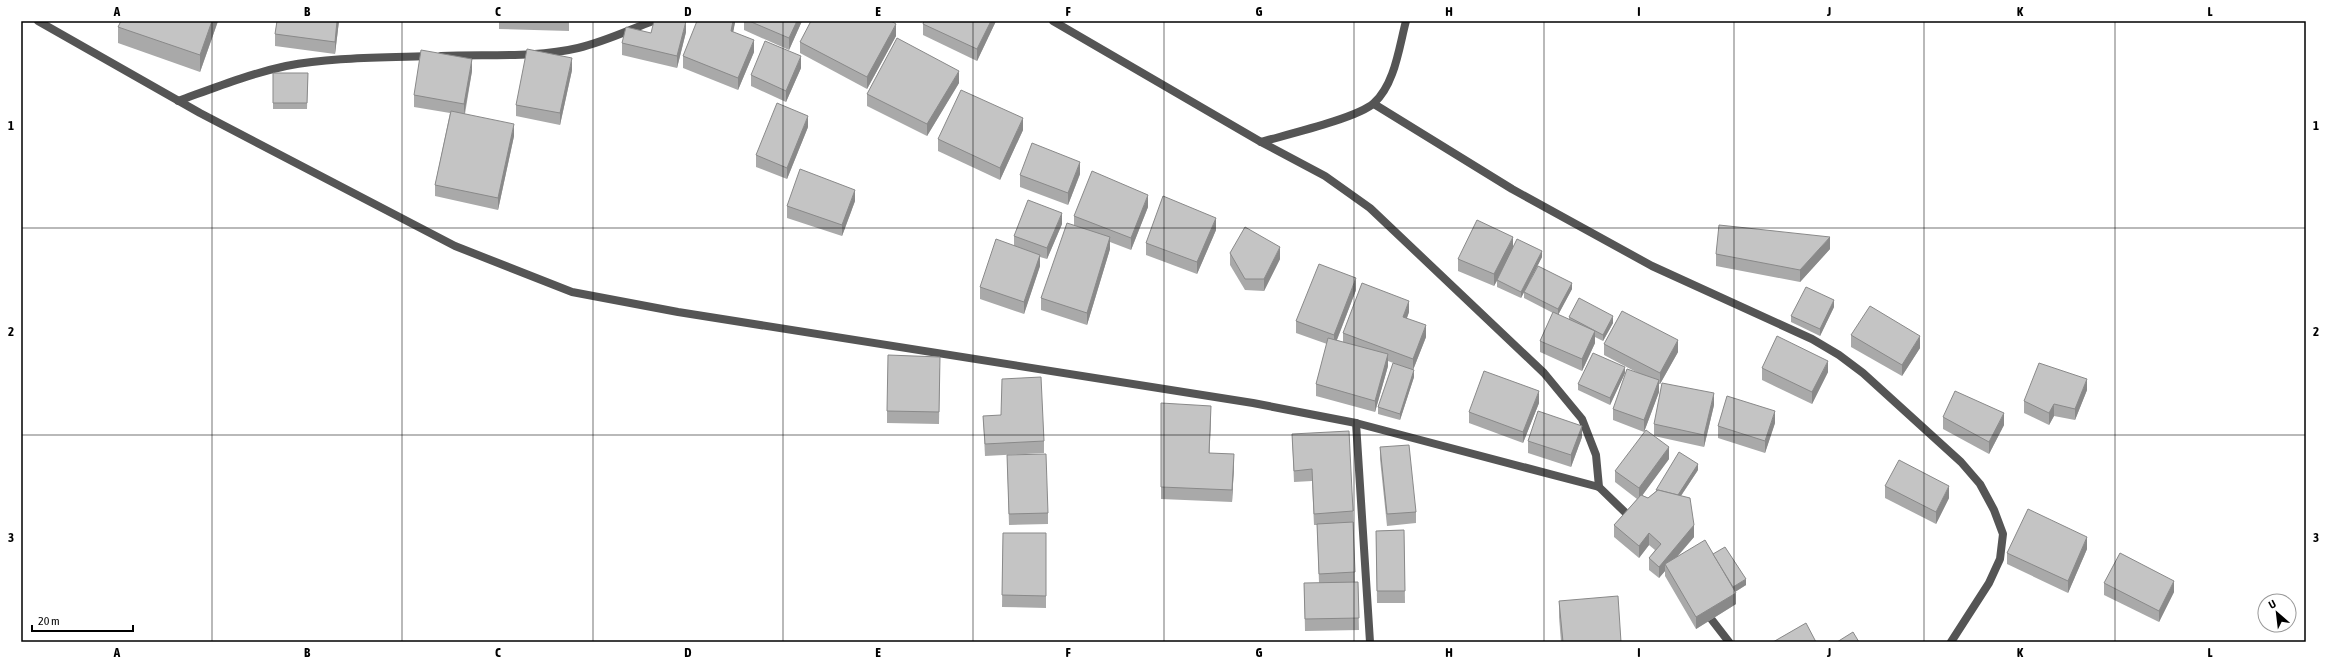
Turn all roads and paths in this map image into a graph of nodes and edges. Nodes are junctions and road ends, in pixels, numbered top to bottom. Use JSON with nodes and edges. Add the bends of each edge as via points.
{"nodes":[{"id":1,"x":38,"y":21,"type":"edge"},
{"id":2,"x":653,"y":21,"type":"edge"},
{"id":3,"x":1053,"y":21,"type":"edge"},
{"id":4,"x":1406,"y":21,"type":"edge"},
{"id":5,"x":178,"y":100,"type":"junction"},
{"id":6,"x":1374,"y":104,"type":"junction"},
{"id":7,"x":1261,"y":142,"type":"junction"},
{"id":8,"x":1356,"y":423,"type":"junction"},
{"id":9,"x":1599,"y":487,"type":"junction"},
{"id":10,"x":1636,"y":524,"type":"edge"},
{"id":11,"x":1700,"y":605,"type":"edge"},
{"id":12,"x":1370,"y":642,"type":"edge"},
{"id":13,"x":1729,"y":642,"type":"edge"},
{"id":14,"x":1951,"y":642,"type":"edge"}],
"edges":[{"from":1,"to":5,"type":"street"},
{"from":2,"to":5,"type":"street","via":[[603,40],[556,52],[339,59],[287,66],[240,78]]},
{"from":3,"to":7,"type":"street"},
{"from":4,"to":6,"type":"street","via":[[1394,68]]},
{"from":5,"to":8,"type":"street","via":[[454,246],[572,292],[678,312],[1253,403]]},
{"from":6,"to":7,"type":"street","via":[[1354,114]]},
{"from":6,"to":14,"type":"street","via":[[1512,189],[1652,266],[1812,339],[1839,355],[1863,373],[1961,462],[1980,484],[2003,534],[2000,559],[1989,583]]},
{"from":7,"to":9,"type":"street","via":[[1325,176],[1370,208],[1544,373],[1582,419],[1596,455]]},
{"from":8,"to":9,"type":"street"},
{"from":8,"to":12,"type":"street"},
{"from":9,"to":10,"type":"street"},
{"from":11,"to":13,"type":"street"}]}
